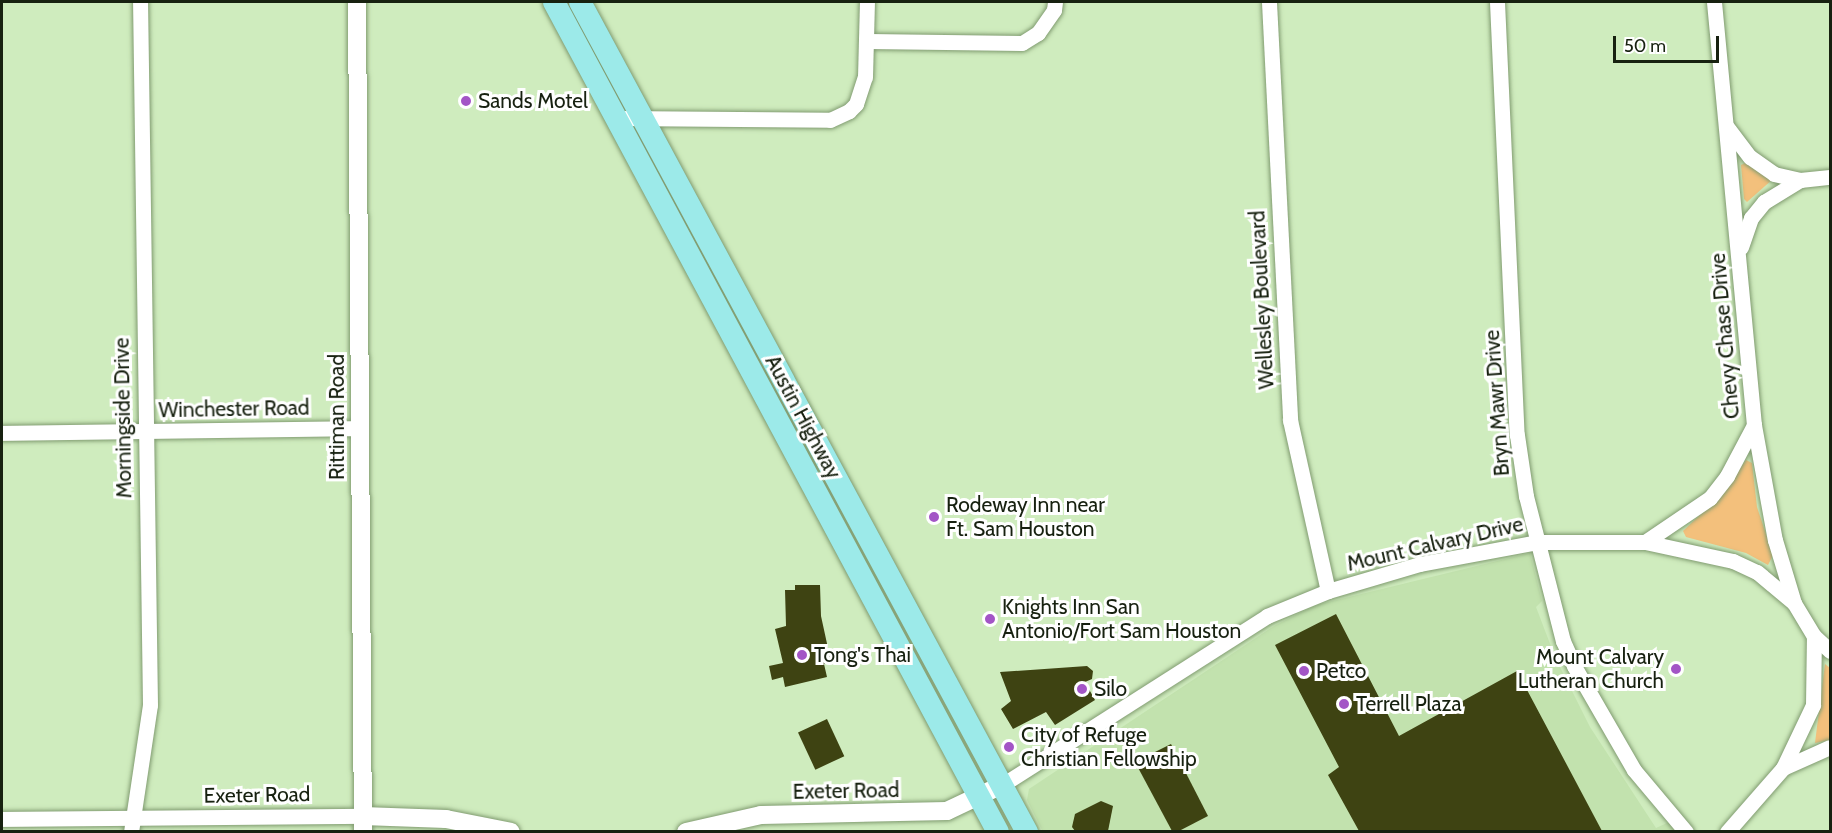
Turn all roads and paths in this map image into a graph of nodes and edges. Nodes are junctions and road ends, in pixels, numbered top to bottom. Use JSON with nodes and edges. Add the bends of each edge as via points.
{"nodes":[{"id":1,"x":140,"y":2,"type":"edge"},
{"id":2,"x":357,"y":2,"type":"edge"},
{"id":3,"x":554,"y":2,"type":"edge"},
{"id":4,"x":580,"y":2,"type":"edge"},
{"id":5,"x":867,"y":2,"type":"edge"},
{"id":6,"x":1055,"y":2,"type":"edge"},
{"id":7,"x":1269,"y":2,"type":"edge"},
{"id":8,"x":1497,"y":2,"type":"edge"},
{"id":9,"x":1714,"y":2,"type":"edge"},
{"id":10,"x":868,"y":41,"type":"junction"},
{"id":11,"x":617,"y":118,"type":"junction"},
{"id":12,"x":643,"y":118,"type":"junction"},
{"id":13,"x":1727,"y":128,"type":"junction"},
{"id":14,"x":1830,"y":177,"type":"edge"},
{"id":15,"x":1800,"y":180,"type":"junction"},
{"id":16,"x":1739,"y":255,"type":"junction"},
{"id":17,"x":1754,"y":425,"type":"junction"},
{"id":18,"x":360,"y":428,"type":"junction"},
{"id":19,"x":2,"y":432,"type":"edge"},
{"id":20,"x":144,"y":432,"type":"junction"},
{"id":21,"x":1537,"y":542,"type":"junction"},
{"id":22,"x":1645,"y":542,"type":"junction"},
{"id":23,"x":1328,"y":591,"type":"junction"},
{"id":24,"x":1794,"y":603,"type":"junction"},
{"id":25,"x":1814,"y":636,"type":"junction"},
{"id":26,"x":1830,"y":651,"type":"edge"},
{"id":27,"x":1830,"y":747,"type":"edge"},
{"id":28,"x":1783,"y":768,"type":"junction"},
{"id":29,"x":1002,"y":785,"type":"junction"},
{"id":30,"x":980,"y":798,"type":"junction"},
{"id":31,"x":2,"y":819,"type":"edge"},
{"id":32,"x":363,"y":824,"type":"edge"},
{"id":33,"x":131,"y":825,"type":"edge"},
{"id":34,"x":511,"y":831,"type":"edge"},
{"id":35,"x":686,"y":831,"type":"edge"},
{"id":36,"x":998,"y":831,"type":"edge"},
{"id":37,"x":1027,"y":831,"type":"edge"},
{"id":38,"x":1686,"y":831,"type":"edge"},
{"id":39,"x":1727,"y":831,"type":"edge"}],
"edges":[{"from":1,"to":20,"type":"street","name":"Morningside Drive"},
{"from":2,"to":18,"type":"street","name":"Rittiman Road"},
{"from":3,"to":11,"type":"main road","name":"Austin Highway"},
{"from":4,"to":12,"type":"main road","name":"Austin Highway"},
{"from":5,"to":10,"type":"street"},
{"from":6,"to":10,"type":"street","via":[[1038,33],[1022,43]]},
{"from":7,"to":23,"type":"street","name":"Wellesley Boulevard","via":[[1290,420]]},
{"from":8,"to":21,"type":"street","name":"Bryn Mawr Drive","via":[[1517,435]]},
{"from":9,"to":13,"type":"street","name":"Chevy Chase Drive"},
{"from":10,"to":12,"type":"street","via":[[865,77],[856,104],[830,120]]},
{"from":11,"to":12,"type":"street"},
{"from":11,"to":30,"type":"main road","name":"Austin Highway"},
{"from":12,"to":29,"type":"main road","name":"Austin Highway"},
{"from":13,"to":15,"type":"street","via":[[1759,165],[1774,174]]},
{"from":13,"to":16,"type":"street","name":"Chevy Chase Drive"},
{"from":14,"to":15,"type":"street"},
{"from":15,"to":16,"type":"street","via":[[1764,202],[1751,218]]},
{"from":16,"to":17,"type":"street","name":"Chevy Chase Drive"},
{"from":17,"to":22,"type":"street","via":[[1727,476],[1710,498]]},
{"from":17,"to":24,"type":"street","name":"Chevy Chase Drive","via":[[1775,540]]},
{"from":18,"to":20,"type":"street","name":"Winchester Road"},
{"from":18,"to":32,"type":"street","name":"Rittiman Road"},
{"from":19,"to":20,"type":"street","name":"Winchester Road"},
{"from":20,"to":33,"type":"street","name":"Morningside Drive","via":[[150,705]]},
{"from":21,"to":22,"type":"street","name":"Mount Calvary Drive"},
{"from":21,"to":23,"type":"street","name":"Mount Calvary Drive","via":[[1420,564]]},
{"from":21,"to":38,"type":"street","name":"Bryn Mawr Drive","via":[[1563,642],[1574,666],[1634,770]]},
{"from":22,"to":24,"type":"street","name":"Mount Calvary Drive","via":[[1733,561],[1757,572]]},
{"from":23,"to":29,"type":"street","name":"Mount Calvary Drive","via":[[1267,616]]},
{"from":24,"to":25,"type":"street","name":"Chevy Chase Drive"},
{"from":25,"to":26,"type":"street","name":"Chevy Chase Drive"},
{"from":25,"to":28,"type":"street","via":[[1813,705]]},
{"from":27,"to":28,"type":"street"},
{"from":28,"to":39,"type":"street"},
{"from":29,"to":30,"type":"street","name":"Exeter Road"},
{"from":29,"to":37,"type":"main road","name":"Austin Highway"},
{"from":30,"to":35,"type":"street","name":"Exeter Road","via":[[947,811],[761,815]]},
{"from":30,"to":36,"type":"main road","name":"Austin Highway"},
{"from":31,"to":33,"type":"street","name":"Exeter Road"},
{"from":32,"to":33,"type":"street","name":"Exeter Road"},
{"from":32,"to":34,"type":"street","name":"Exeter Road","via":[[446,819]]}]}
